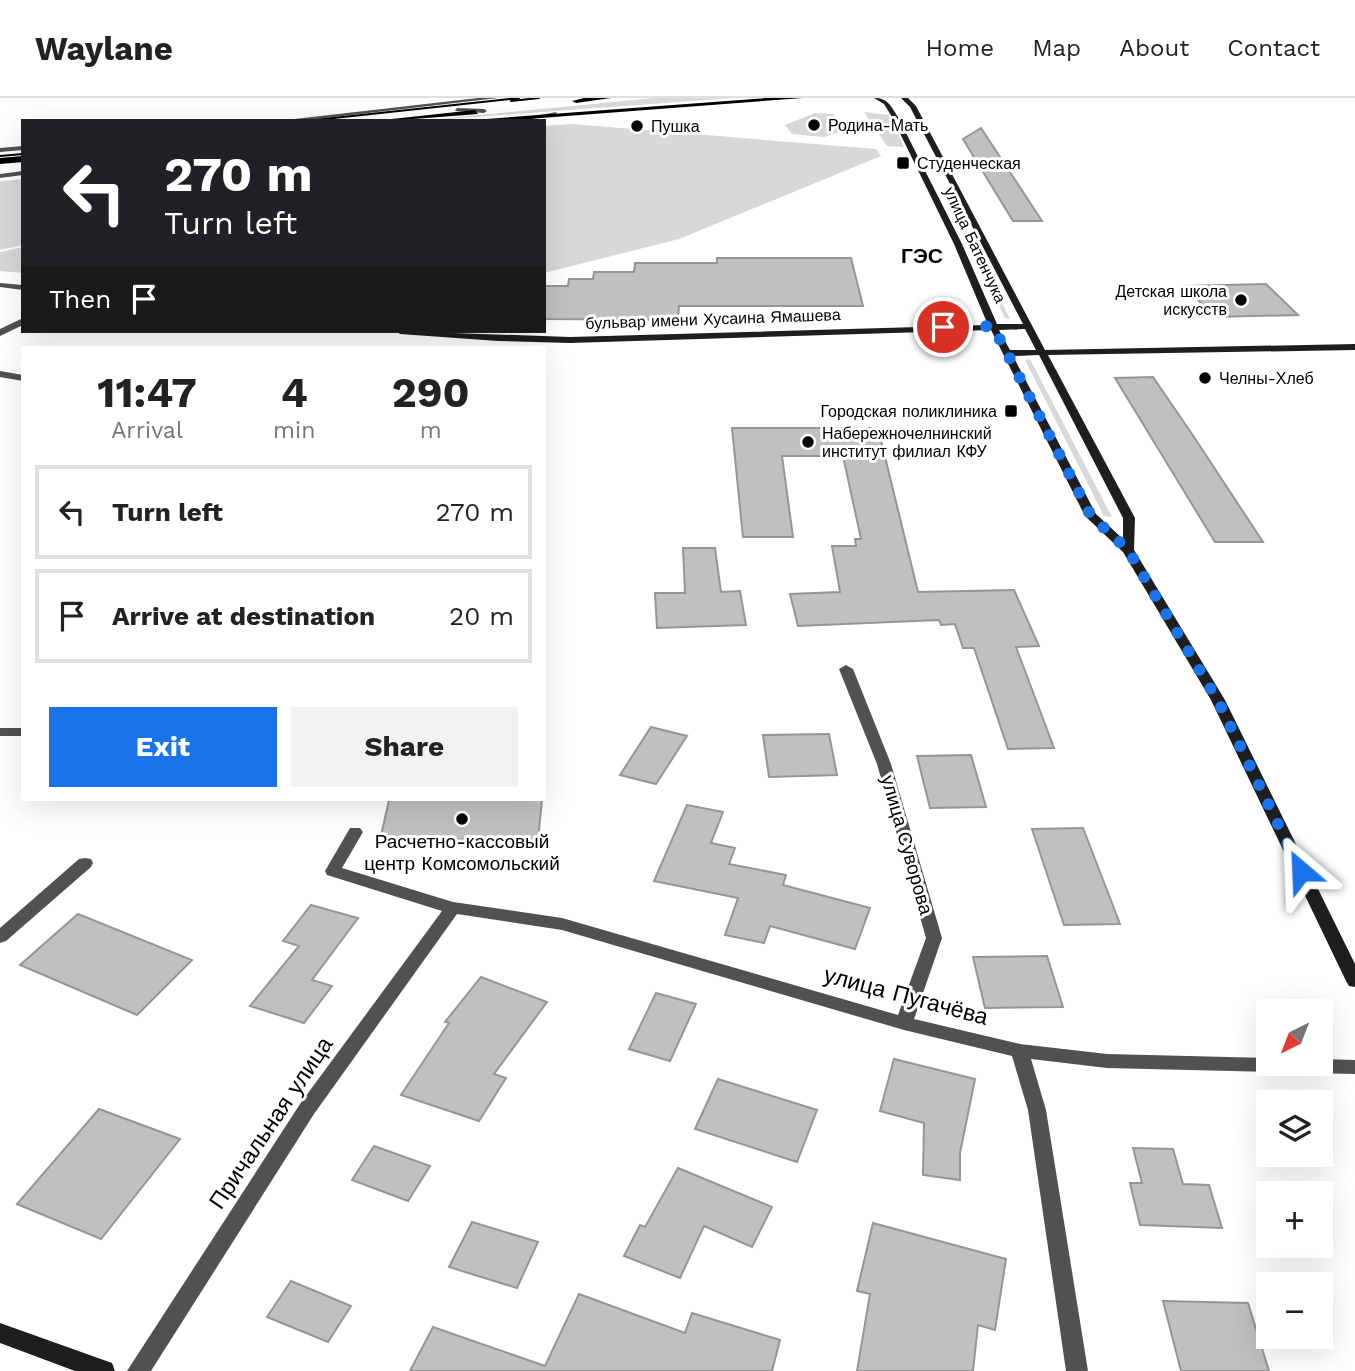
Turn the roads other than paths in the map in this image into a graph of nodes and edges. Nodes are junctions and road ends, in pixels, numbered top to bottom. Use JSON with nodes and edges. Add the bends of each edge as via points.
{"nodes":[{"id":1,"x":495,"y":98,"type":"edge"},
{"id":2,"x":607,"y":98,"type":"edge"},
{"id":3,"x":799,"y":98,"type":"edge"},
{"id":4,"x":877,"y":98,"type":"edge"},
{"id":5,"x":904,"y":98,"type":"edge"},
{"id":6,"x":567,"y":102,"type":"dead end"},
{"id":7,"x":512,"y":107,"type":"dead end"},
{"id":8,"x":381,"y":110,"type":"junction"},
{"id":9,"x":484,"y":111,"type":"junction"},
{"id":10,"x":555,"y":113,"type":"junction"},
{"id":11,"x":298,"y":119,"type":"edge"},
{"id":12,"x":411,"y":119,"type":"edge"},
{"id":13,"x":486,"y":119,"type":"edge"},
{"id":14,"x":519,"y":119,"type":"edge"},
{"id":15,"x":21,"y":148,"type":"edge"},
{"id":16,"x":0,"y":150,"type":"edge"},
{"id":17,"x":21,"y":159,"type":"edge"},
{"id":18,"x":0,"y":161,"type":"edge"},
{"id":19,"x":21,"y":167,"type":"edge"},
{"id":20,"x":0,"y":169,"type":"edge"},
{"id":21,"x":21,"y":173,"type":"edge"},
{"id":22,"x":0,"y":176,"type":"edge"},
{"id":23,"x":941,"y":184,"type":"junction"},
{"id":24,"x":0,"y":285,"type":"edge"},
{"id":25,"x":21,"y":288,"type":"edge"},
{"id":26,"x":21,"y":322,"type":"edge"},
{"id":27,"x":993,"y":326,"type":"junction"},
{"id":28,"x":1028,"y":326,"type":"junction"},
{"id":29,"x":0,"y":333,"type":"edge"},
{"id":30,"x":428,"y":333,"type":"edge"},
{"id":31,"x":1355,"y":347,"type":"edge"},
{"id":32,"x":1007,"y":353,"type":"junction"},
{"id":33,"x":1043,"y":353,"type":"junction"},
{"id":34,"x":0,"y":374,"type":"edge"},
{"id":35,"x":21,"y":377,"type":"edge"},
{"id":36,"x":1128,"y":550,"type":"junction"},
{"id":37,"x":846,"y":669,"type":"dead end"},
{"id":38,"x":0,"y":732,"type":"edge"},
{"id":39,"x":21,"y":732,"type":"edge"},
{"id":40,"x":355,"y":832,"type":"dead end"},
{"id":41,"x":85,"y":863,"type":"dead end"},
{"id":42,"x":453,"y":908,"type":"junction"},
{"id":43,"x":0,"y":937,"type":"edge"},
{"id":44,"x":1355,"y":981,"type":"edge"},
{"id":45,"x":904,"y":1023,"type":"junction"},
{"id":46,"x":1020,"y":1051,"type":"junction"},
{"id":47,"x":1355,"y":1067,"type":"edge"},
{"id":48,"x":0,"y":1333,"type":"edge"},
{"id":49,"x":104,"y":1371,"type":"edge"},
{"id":50,"x":138,"y":1371,"type":"edge"},
{"id":51,"x":1077,"y":1371,"type":"edge"}],
"edges":[{"from":1,"to":8,"type":"street"},
{"from":2,"to":6,"type":"main road"},
{"from":3,"to":10,"type":"main road"},
{"from":4,"to":23,"type":"main road","name":"улица Батенчука","via":[[886,103]]},
{"from":5,"to":23,"type":"main road","name":"улица Батенчука","via":[[911,102]]},
{"from":7,"to":9,"type":"main road"},
{"from":8,"to":9,"type":"street"},
{"from":8,"to":11,"type":"street"},
{"from":9,"to":12,"type":"main road"},
{"from":10,"to":13,"type":"main road"},
{"from":10,"to":14,"type":"street"},
{"from":15,"to":16,"type":"street"},
{"from":17,"to":18,"type":"main road"},
{"from":19,"to":20,"type":"main road"},
{"from":21,"to":22,"type":"street"},
{"from":23,"to":27,"type":"main road","name":"улица Батенчука"},
{"from":23,"to":28,"type":"main road","name":"улица Батенчука"},
{"from":24,"to":25,"type":"street"},
{"from":26,"to":29,"type":"street"},
{"from":27,"to":28,"type":"main road","name":"бульвар имени Хусаина Ямашева"},
{"from":27,"to":30,"type":"main road","name":"бульвар имени Хусаина Ямашева","via":[[570,340]]},
{"from":27,"to":32,"type":"main road","name":"улица Батенчука"},
{"from":28,"to":33,"type":"main road","name":"улица Батенчука"},
{"from":31,"to":33,"type":"main road"},
{"from":32,"to":33,"type":"main road"},
{"from":32,"to":36,"type":"main road","name":"улица Батенчука","via":[[1091,516]]},
{"from":33,"to":36,"type":"main road","name":"улица Батенчука","via":[[1129,518]]},
{"from":34,"to":35,"type":"street"},
{"from":36,"to":44,"type":"main road","name":"улица Батенчука","via":[[1218,701]]},
{"from":37,"to":45,"type":"street","name":"улица Суворова","via":[[884,764],[934,938]]},
{"from":38,"to":39,"type":"street"},
{"from":40,"to":42,"type":"street","name":"улица Пугачёва","via":[[333,871]]},
{"from":41,"to":43,"type":"street"},
{"from":42,"to":45,"type":"street","name":"улица Пугачёва","via":[[562,925]]},
{"from":42,"to":50,"type":"street","name":"Причальная улица","via":[[307,1109]]},
{"from":45,"to":46,"type":"street","name":"улица Пугачёва"},
{"from":46,"to":47,"type":"street","name":"улица Пугачёва","via":[[1107,1061]]},
{"from":46,"to":51,"type":"street","via":[[1037,1110]]},
{"from":48,"to":49,"type":"main road"}]}
